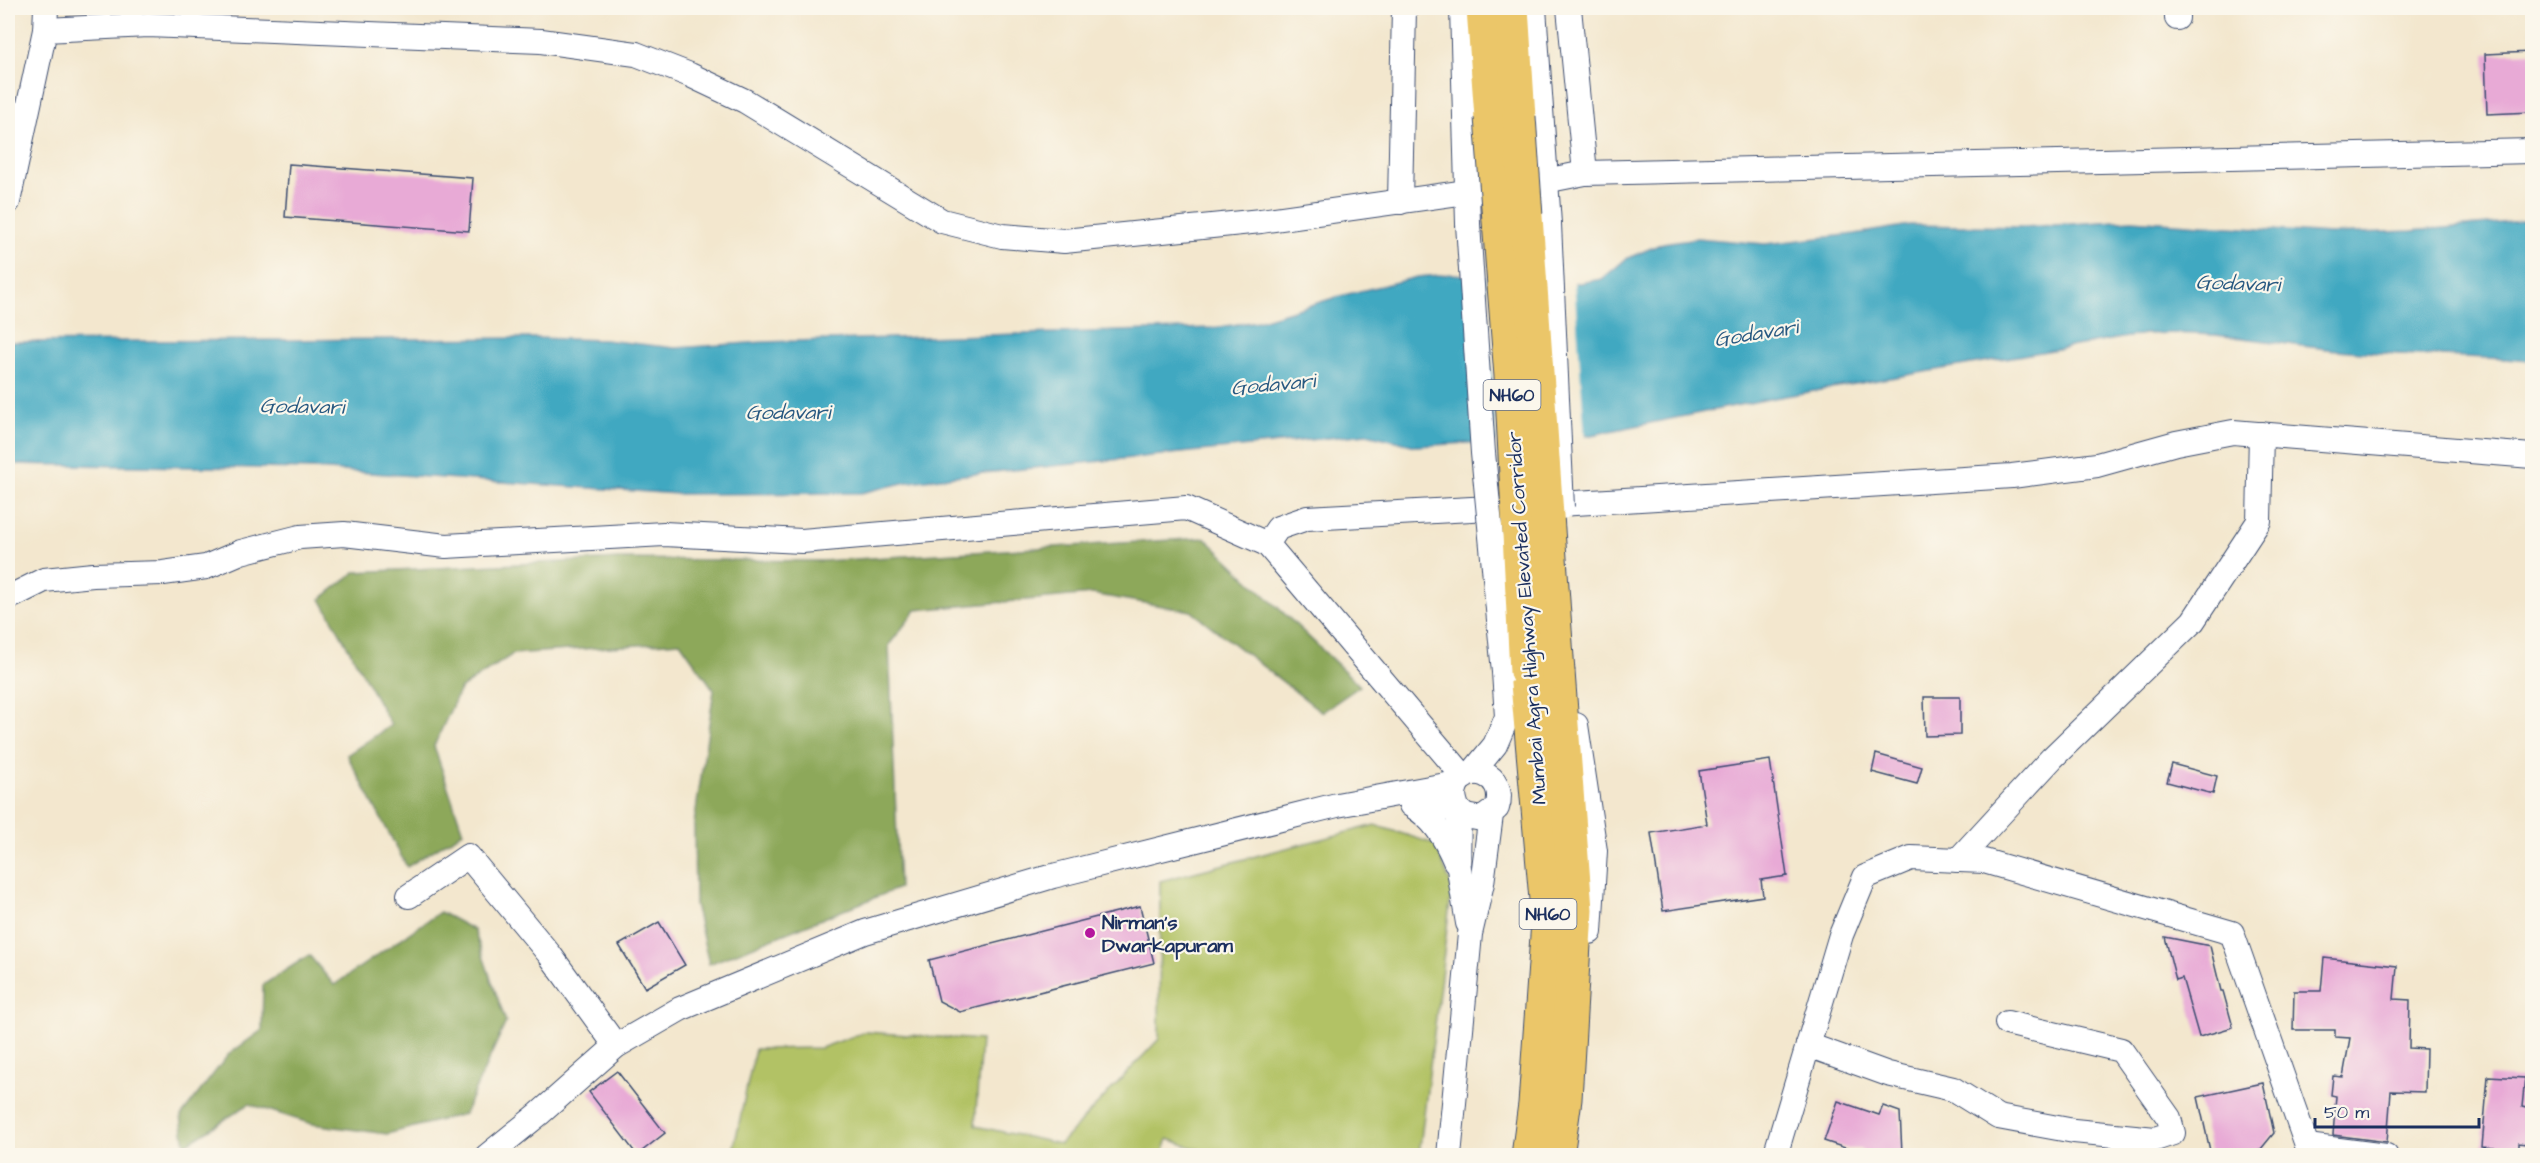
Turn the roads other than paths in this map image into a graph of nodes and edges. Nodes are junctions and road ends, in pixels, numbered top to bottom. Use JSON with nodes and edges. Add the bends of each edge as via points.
{"nodes":[{"id":1,"x":1404,"y":8,"type":"edge"},
{"id":2,"x":1462,"y":8,"type":"edge"},
{"id":3,"x":1483,"y":8,"type":"edge"},
{"id":4,"x":1512,"y":8,"type":"edge"},
{"id":5,"x":1534,"y":8,"type":"edge"},
{"id":6,"x":1569,"y":8,"type":"edge"},
{"id":7,"x":46,"y":19,"type":"edge"},
{"id":8,"x":2532,"y":151,"type":"edge"},
{"id":9,"x":1585,"y":173,"type":"junction"},
{"id":10,"x":1545,"y":181,"type":"junction"},
{"id":11,"x":1467,"y":192,"type":"junction"},
{"id":12,"x":8,"y":202,"type":"edge"},
{"id":13,"x":1400,"y":202,"type":"junction"},
{"id":14,"x":2261,"y":434,"type":"junction"},
{"id":15,"x":2532,"y":456,"type":"edge"},
{"id":16,"x":1267,"y":544,"type":"junction"},
{"id":17,"x":8,"y":598,"type":"edge"},
{"id":18,"x":1464,"y":778,"type":"junction"},
{"id":19,"x":1378,"y":797,"type":"junction"},
{"id":20,"x":1417,"y":808,"type":"junction"},
{"id":21,"x":1458,"y":809,"type":"junction"},
{"id":22,"x":1491,"y":815,"type":"junction"},
{"id":23,"x":1958,"y":860,"type":"junction"},
{"id":24,"x":1459,"y":868,"type":"junction"},
{"id":25,"x":409,"y":896,"type":"dead end"},
{"id":26,"x":1470,"y":934,"type":"junction"},
{"id":27,"x":2007,"y":1023,"type":"dead end"},
{"id":28,"x":1808,"y":1045,"type":"junction"},
{"id":29,"x":616,"y":1046,"type":"junction"},
{"id":30,"x":2298,"y":1151,"type":"edge"},
{"id":31,"x":487,"y":1155,"type":"edge"},
{"id":32,"x":1449,"y":1155,"type":"edge"},
{"id":33,"x":1528,"y":1155,"type":"edge"},
{"id":34,"x":1557,"y":1155,"type":"edge"},
{"id":35,"x":1570,"y":1155,"type":"edge"},
{"id":36,"x":1775,"y":1155,"type":"edge"},
{"id":37,"x":2386,"y":1155,"type":"edge"}],
"edges":[{"from":1,"to":13,"type":"street"},
{"from":2,"to":11,"type":"street"},
{"from":3,"to":33,"type":"highway","name":"Mumbai Agra Highway Elevated Corridor","number":"NH60","bridge":true,"via":[[1511,376],[1526,672],[1548,922]]},
{"from":4,"to":34,"type":"highway","name":"Mumbai Agra Highway Elevated Corridor","number":"NH60","bridge":true,"via":[[1576,910],[1565,1099]]},
{"from":5,"to":10,"type":"street"},
{"from":6,"to":9,"type":"street"},
{"from":7,"to":12,"type":"street"},
{"from":7,"to":13,"type":"street","via":[[541,41],[636,54],[745,101],[942,221],[1002,236],[1064,241]]},
{"from":8,"to":9,"type":"street"},
{"from":9,"to":10,"type":"street"},
{"from":10,"to":11,"type":"street"},
{"from":10,"to":35,"type":"street","bridge":true,"via":[[1570,678],[1595,851],[1583,1053]]},
{"from":11,"to":13,"type":"street"},
{"from":11,"to":18,"type":"street","bridge":true,"via":[[1483,453],[1507,717],[1495,745]]},
{"from":14,"to":15,"type":"street"},
{"from":14,"to":16,"type":"street","via":[[2233,432],[2097,465],[2012,476],[1307,518],[1278,528]]},
{"from":14,"to":23,"type":"street","via":[[2259,521],[2193,621],[2052,758]]},
{"from":16,"to":17,"type":"street","via":[[1186,508],[802,541],[664,534],[446,546],[344,534],[300,537],[241,552],[206,567],[44,580]]},
{"from":16,"to":18,"type":"street"},
{"from":18,"to":19,"type":"street"},
{"from":18,"to":21,"type":"street","via":[[1454,792]]},
{"from":18,"to":22,"type":"street","via":[[1481,773],[1496,782],[1500,800]]},
{"from":19,"to":20,"type":"street","via":[[1404,800]]},
{"from":19,"to":29,"type":"street","via":[[1053,876],[865,932],[681,1009]]},
{"from":20,"to":21,"type":"street"},
{"from":20,"to":24,"type":"street","via":[[1444,836]]},
{"from":21,"to":22,"type":"street","via":[[1473,819]]},
{"from":21,"to":24,"type":"street"},
{"from":22,"to":26,"type":"street"},
{"from":23,"to":28,"type":"street","via":[[1911,858],[1864,877],[1841,935]]},
{"from":23,"to":30,"type":"street","via":[[1984,861],[2232,933]]},
{"from":24,"to":26,"type":"street"},
{"from":25,"to":29,"type":"street","via":[[468,856],[550,955]]},
{"from":26,"to":32,"type":"street"},
{"from":27,"to":28,"type":"street","via":[[2121,1050],[2169,1118],[2173,1133],[2155,1138],[2074,1131],[1998,1117],[1953,1089],[1888,1074]]},
{"from":28,"to":36,"type":"street"},
{"from":29,"to":31,"type":"street"},
{"from":30,"to":37,"type":"street"}]}
